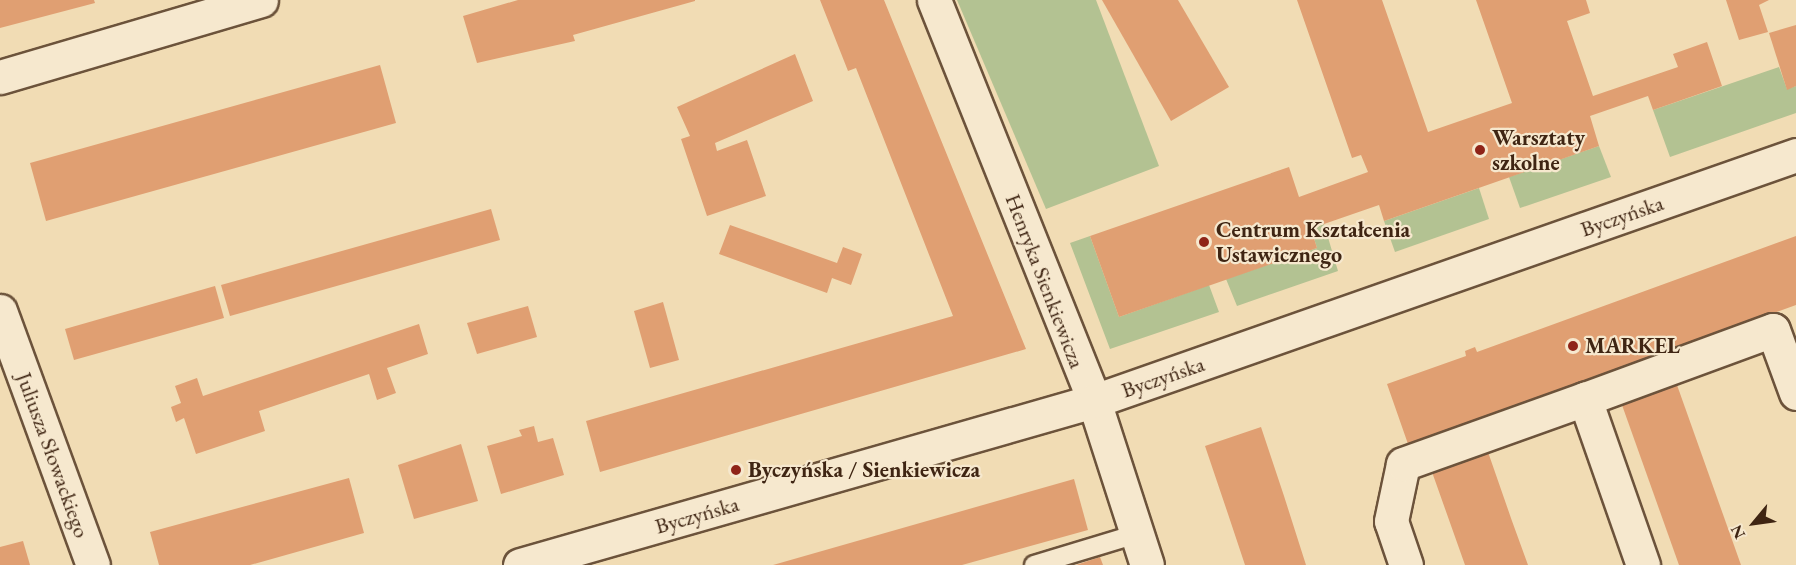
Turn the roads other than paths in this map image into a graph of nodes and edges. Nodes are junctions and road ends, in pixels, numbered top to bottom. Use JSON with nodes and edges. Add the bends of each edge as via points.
{"nodes":[{"id":1,"x":261,"y":0,"type":"edge"},
{"id":2,"x":934,"y":0,"type":"edge"},
{"id":3,"x":0,"y":77,"type":"edge"},
{"id":4,"x":1796,"y":156,"type":"edge"},
{"id":5,"x":0,"y":311,"type":"edge"},
{"id":6,"x":1796,"y":393,"type":"edge"},
{"id":7,"x":1585,"y":399,"type":"junction"},
{"id":8,"x":1094,"y":402,"type":"junction"},
{"id":9,"x":1137,"y":534,"type":"junction"},
{"id":10,"x":93,"y":565,"type":"edge"},
{"id":11,"x":520,"y":565,"type":"edge"},
{"id":12,"x":1034,"y":565,"type":"edge"},
{"id":13,"x":1147,"y":565,"type":"edge"},
{"id":14,"x":1406,"y":565,"type":"edge"},
{"id":15,"x":1643,"y":565,"type":"edge"}],
"edges":[{"from":1,"to":3,"type":"street"},
{"from":2,"to":8,"type":"street","name":"Henryka Sienkiewicza"},
{"from":4,"to":8,"type":"street","name":"Byczyńska"},
{"from":5,"to":10,"type":"street","name":"Juliusza Słowackiego"},
{"from":6,"to":7,"type":"street","via":[[1773,330]]},
{"from":7,"to":14,"type":"street","via":[[1403,464],[1391,521]]},
{"from":7,"to":15,"type":"street"},
{"from":8,"to":9,"type":"street","name":"Henryka Sienkiewicza"},
{"from":8,"to":11,"type":"street","name":"Byczyńska"},
{"from":9,"to":12,"type":"lane"},
{"from":9,"to":13,"type":"street","name":"Henryka Sienkiewicza"}]}
